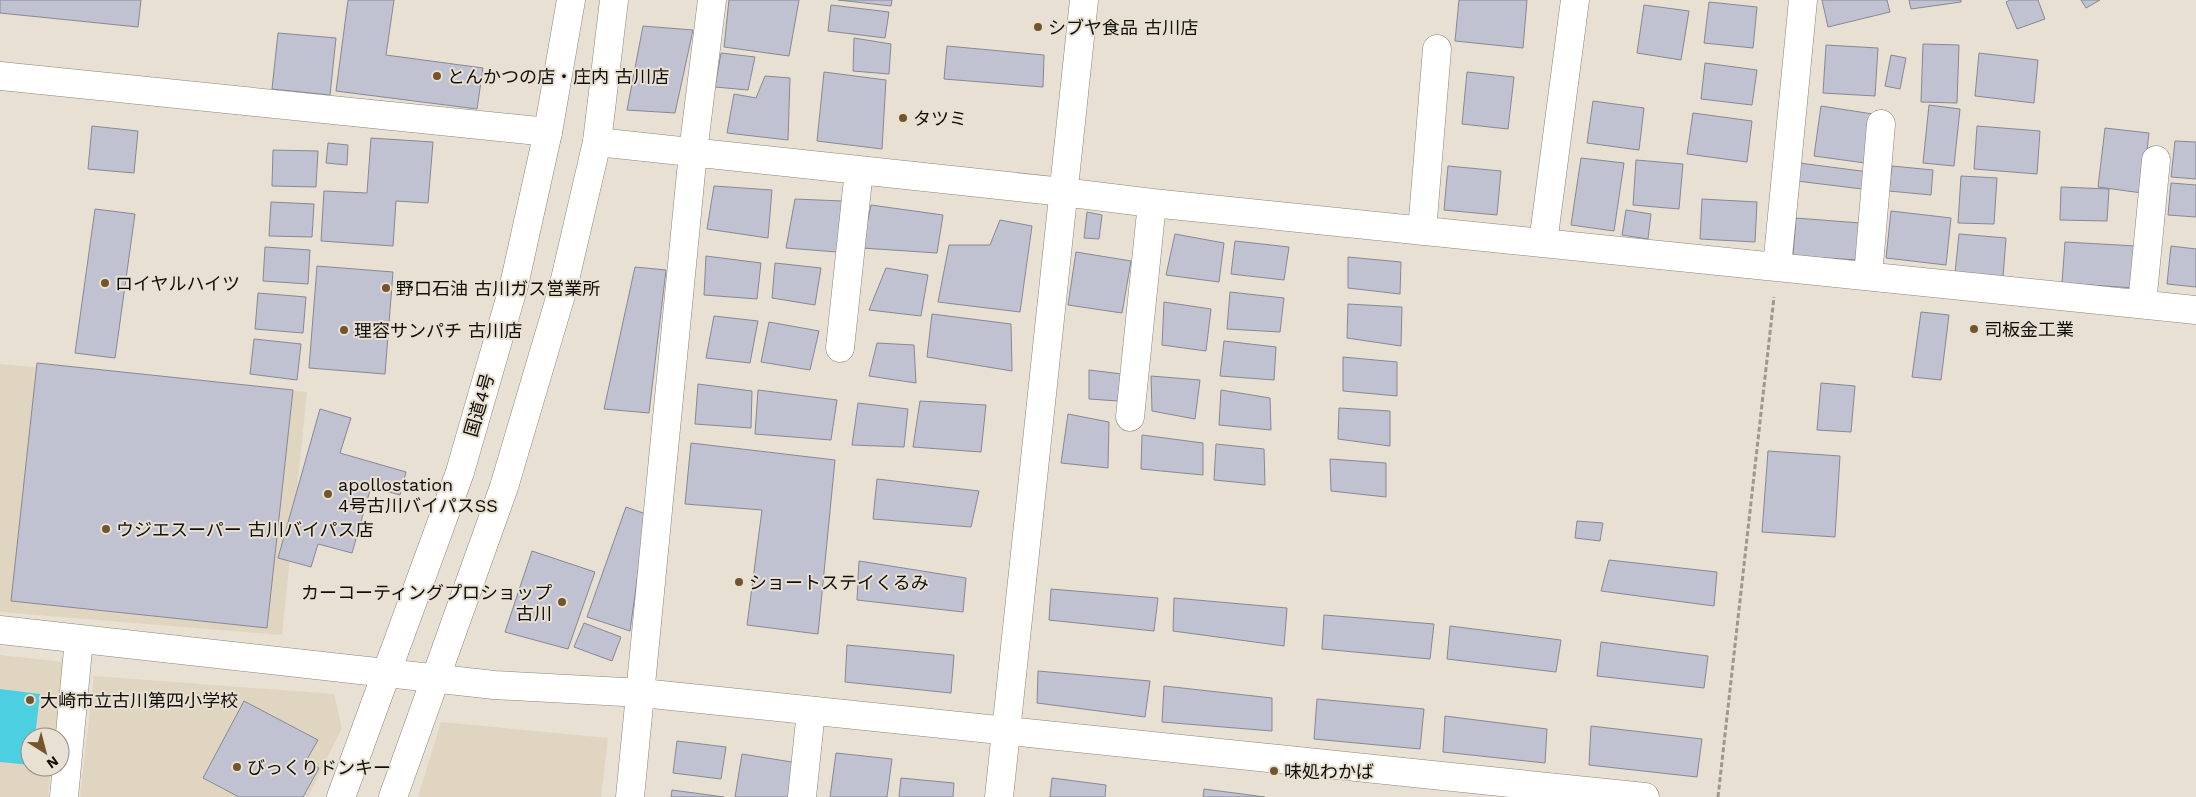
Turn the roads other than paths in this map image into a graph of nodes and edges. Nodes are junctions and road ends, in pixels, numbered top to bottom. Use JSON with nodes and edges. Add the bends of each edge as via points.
{"nodes":[{"id":1,"x":571,"y":0,"type":"edge"},
{"id":2,"x":614,"y":0,"type":"edge"},
{"id":3,"x":712,"y":0,"type":"edge"},
{"id":4,"x":1084,"y":0,"type":"edge"},
{"id":5,"x":1575,"y":0,"type":"edge"},
{"id":6,"x":1803,"y":0,"type":"edge"},
{"id":7,"x":1437,"y":49,"type":"dead end"},
{"id":8,"x":0,"y":76,"type":"edge"},
{"id":9,"x":1881,"y":124,"type":"dead end"},
{"id":10,"x":548,"y":132,"type":"junction"},
{"id":11,"x":597,"y":142,"type":"junction"},
{"id":12,"x":693,"y":152,"type":"junction"},
{"id":13,"x":2156,"y":160,"type":"dead end"},
{"id":14,"x":860,"y":170,"type":"junction"},
{"id":15,"x":1063,"y":192,"type":"junction"},
{"id":16,"x":1152,"y":203,"type":"junction"},
{"id":17,"x":1422,"y":231,"type":"junction"},
{"id":18,"x":1543,"y":243,"type":"junction"},
{"id":19,"x":1777,"y":266,"type":"junction"},
{"id":20,"x":1868,"y":276,"type":"junction"},
{"id":21,"x":2142,"y":304,"type":"junction"},
{"id":22,"x":2196,"y":310,"type":"edge"},
{"id":23,"x":840,"y":348,"type":"dead end"},
{"id":24,"x":1130,"y":417,"type":"dead end"},
{"id":25,"x":0,"y":630,"type":"edge"},
{"id":26,"x":79,"y":639,"type":"junction"},
{"id":27,"x":388,"y":673,"type":"junction"},
{"id":28,"x":435,"y":678,"type":"junction"},
{"id":29,"x":642,"y":693,"type":"junction"},
{"id":30,"x":811,"y":711,"type":"junction"},
{"id":31,"x":1006,"y":731,"type":"junction"},
{"id":32,"x":1560,"y":793,"type":"edge"},
{"id":33,"x":64,"y":797,"type":"edge"},
{"id":34,"x":341,"y":797,"type":"edge"},
{"id":35,"x":393,"y":797,"type":"edge"},
{"id":36,"x":630,"y":797,"type":"edge"},
{"id":37,"x":802,"y":797,"type":"edge"},
{"id":38,"x":999,"y":797,"type":"edge"},
{"id":39,"x":1645,"y":797,"type":"edge"}],
"edges":[{"from":1,"to":10,"type":"main road","name":"国道4号"},
{"from":2,"to":11,"type":"main road"},
{"from":3,"to":12,"type":"main road"},
{"from":4,"to":15,"type":"main road"},
{"from":5,"to":18,"type":"main road"},
{"from":6,"to":19,"type":"main road"},
{"from":7,"to":17,"type":"main road"},
{"from":8,"to":10,"type":"main road"},
{"from":9,"to":20,"type":"main road"},
{"from":10,"to":27,"type":"main road","name":"国道4号","via":[[514,285],[460,472]]},
{"from":11,"to":12,"type":"main road"},
{"from":11,"to":28,"type":"main road","via":[[563,288],[504,487]]},
{"from":12,"to":14,"type":"main road"},
{"from":12,"to":29,"type":"main road"},
{"from":13,"to":21,"type":"main road"},
{"from":14,"to":15,"type":"main road"},
{"from":14,"to":23,"type":"main road"},
{"from":15,"to":16,"type":"main road"},
{"from":15,"to":31,"type":"main road"},
{"from":16,"to":17,"type":"main road"},
{"from":16,"to":24,"type":"main road"},
{"from":17,"to":18,"type":"main road"},
{"from":18,"to":19,"type":"main road"},
{"from":19,"to":20,"type":"main road"},
{"from":20,"to":21,"type":"main road"},
{"from":21,"to":22,"type":"main road"},
{"from":25,"to":26,"type":"main road"},
{"from":26,"to":27,"type":"main road"},
{"from":26,"to":33,"type":"main road"},
{"from":27,"to":28,"type":"main road"},
{"from":27,"to":34,"type":"main road","name":"国道4号"},
{"from":28,"to":29,"type":"main road","via":[[494,685]]},
{"from":28,"to":35,"type":"main road"},
{"from":29,"to":30,"type":"main road"},
{"from":29,"to":36,"type":"main road"},
{"from":30,"to":31,"type":"main road"},
{"from":30,"to":37,"type":"main road"},
{"from":31,"to":32,"type":"main road"},
{"from":31,"to":38,"type":"main road"},
{"from":32,"to":39,"type":"main road"}]}
